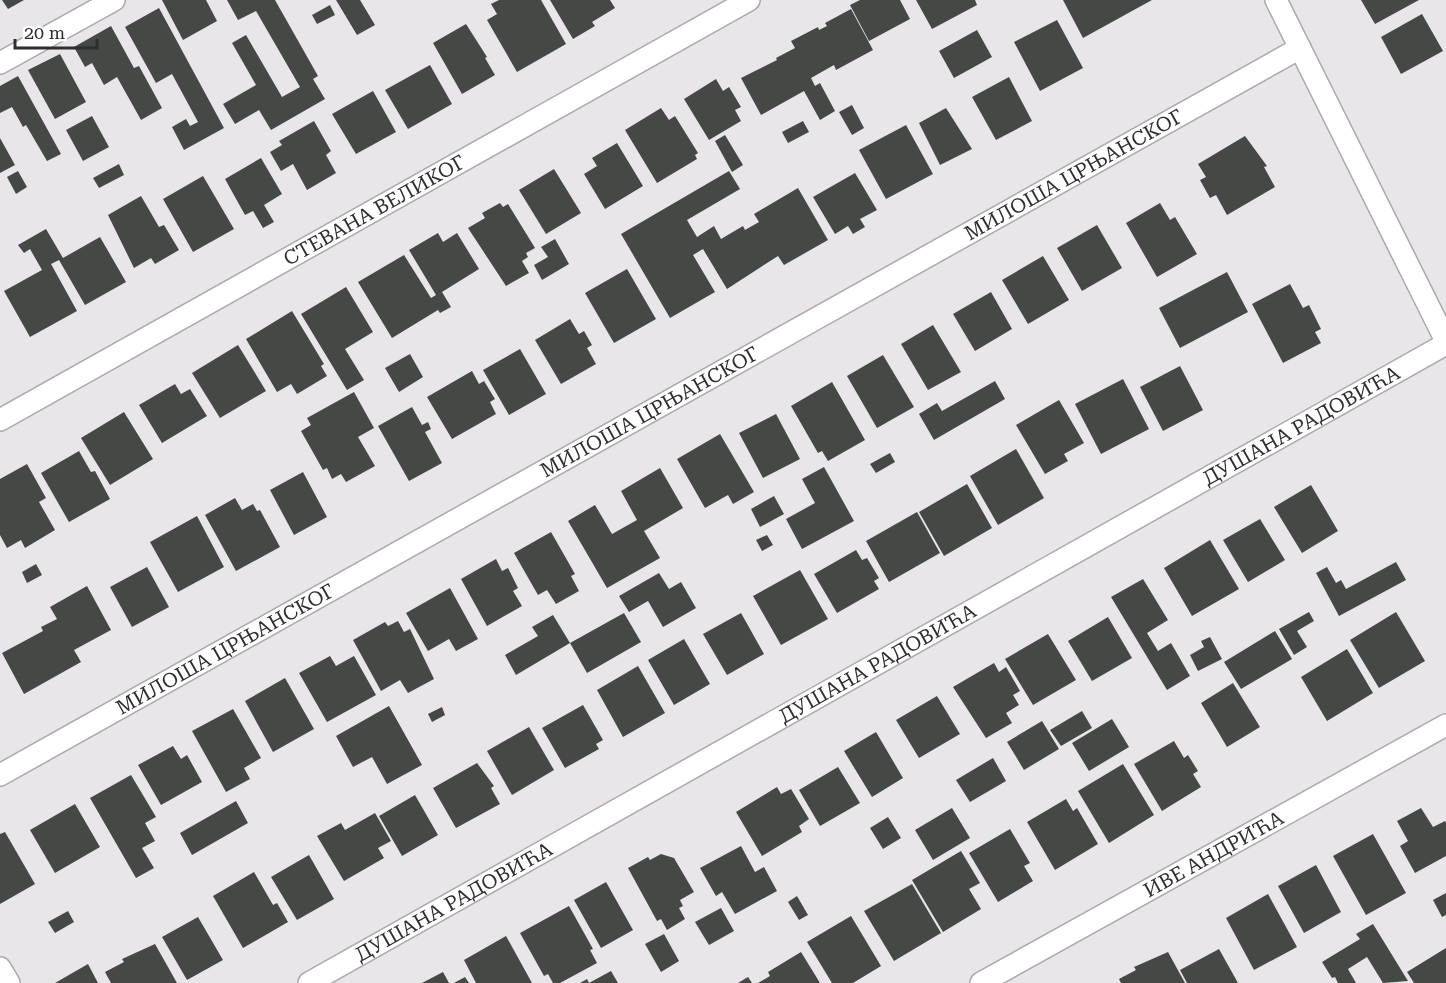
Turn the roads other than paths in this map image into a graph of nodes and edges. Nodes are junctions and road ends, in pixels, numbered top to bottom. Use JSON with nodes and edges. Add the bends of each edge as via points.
{"nodes":[{"id":1,"x":114,"y":0,"type":"edge"},
{"id":2,"x":749,"y":0,"type":"edge"},
{"id":3,"x":1276,"y":0,"type":"edge"},
{"id":4,"x":1300,"y":48,"type":"junction"},
{"id":5,"x":0,"y":63,"type":"edge"},
{"id":6,"x":1446,"y":342,"type":"edge"},
{"id":7,"x":0,"y":420,"type":"edge"},
{"id":8,"x":1446,"y":725,"type":"edge"},
{"id":9,"x":0,"y":776,"type":"edge"},
{"id":10,"x":0,"y":968,"type":"edge"},
{"id":11,"x":9,"y":983,"type":"edge"},
{"id":12,"x":309,"y":983,"type":"edge"},
{"id":13,"x":981,"y":983,"type":"edge"}],
"edges":[{"from":1,"to":5,"type":"street"},
{"from":2,"to":7,"type":"street","name":"СТЕВАНА ВЕЛИКОГ"},
{"from":3,"to":4,"type":"street"},
{"from":4,"to":6,"type":"street"},
{"from":4,"to":9,"type":"street","name":"МИЛОША ЦРЊАНСКОГ"},
{"from":6,"to":12,"type":"street","name":"ДУШАНА РАДОВИЋА"},
{"from":8,"to":13,"type":"street","name":"ИВЕ АНДРИЋА"},
{"from":10,"to":11,"type":"street"}]}
